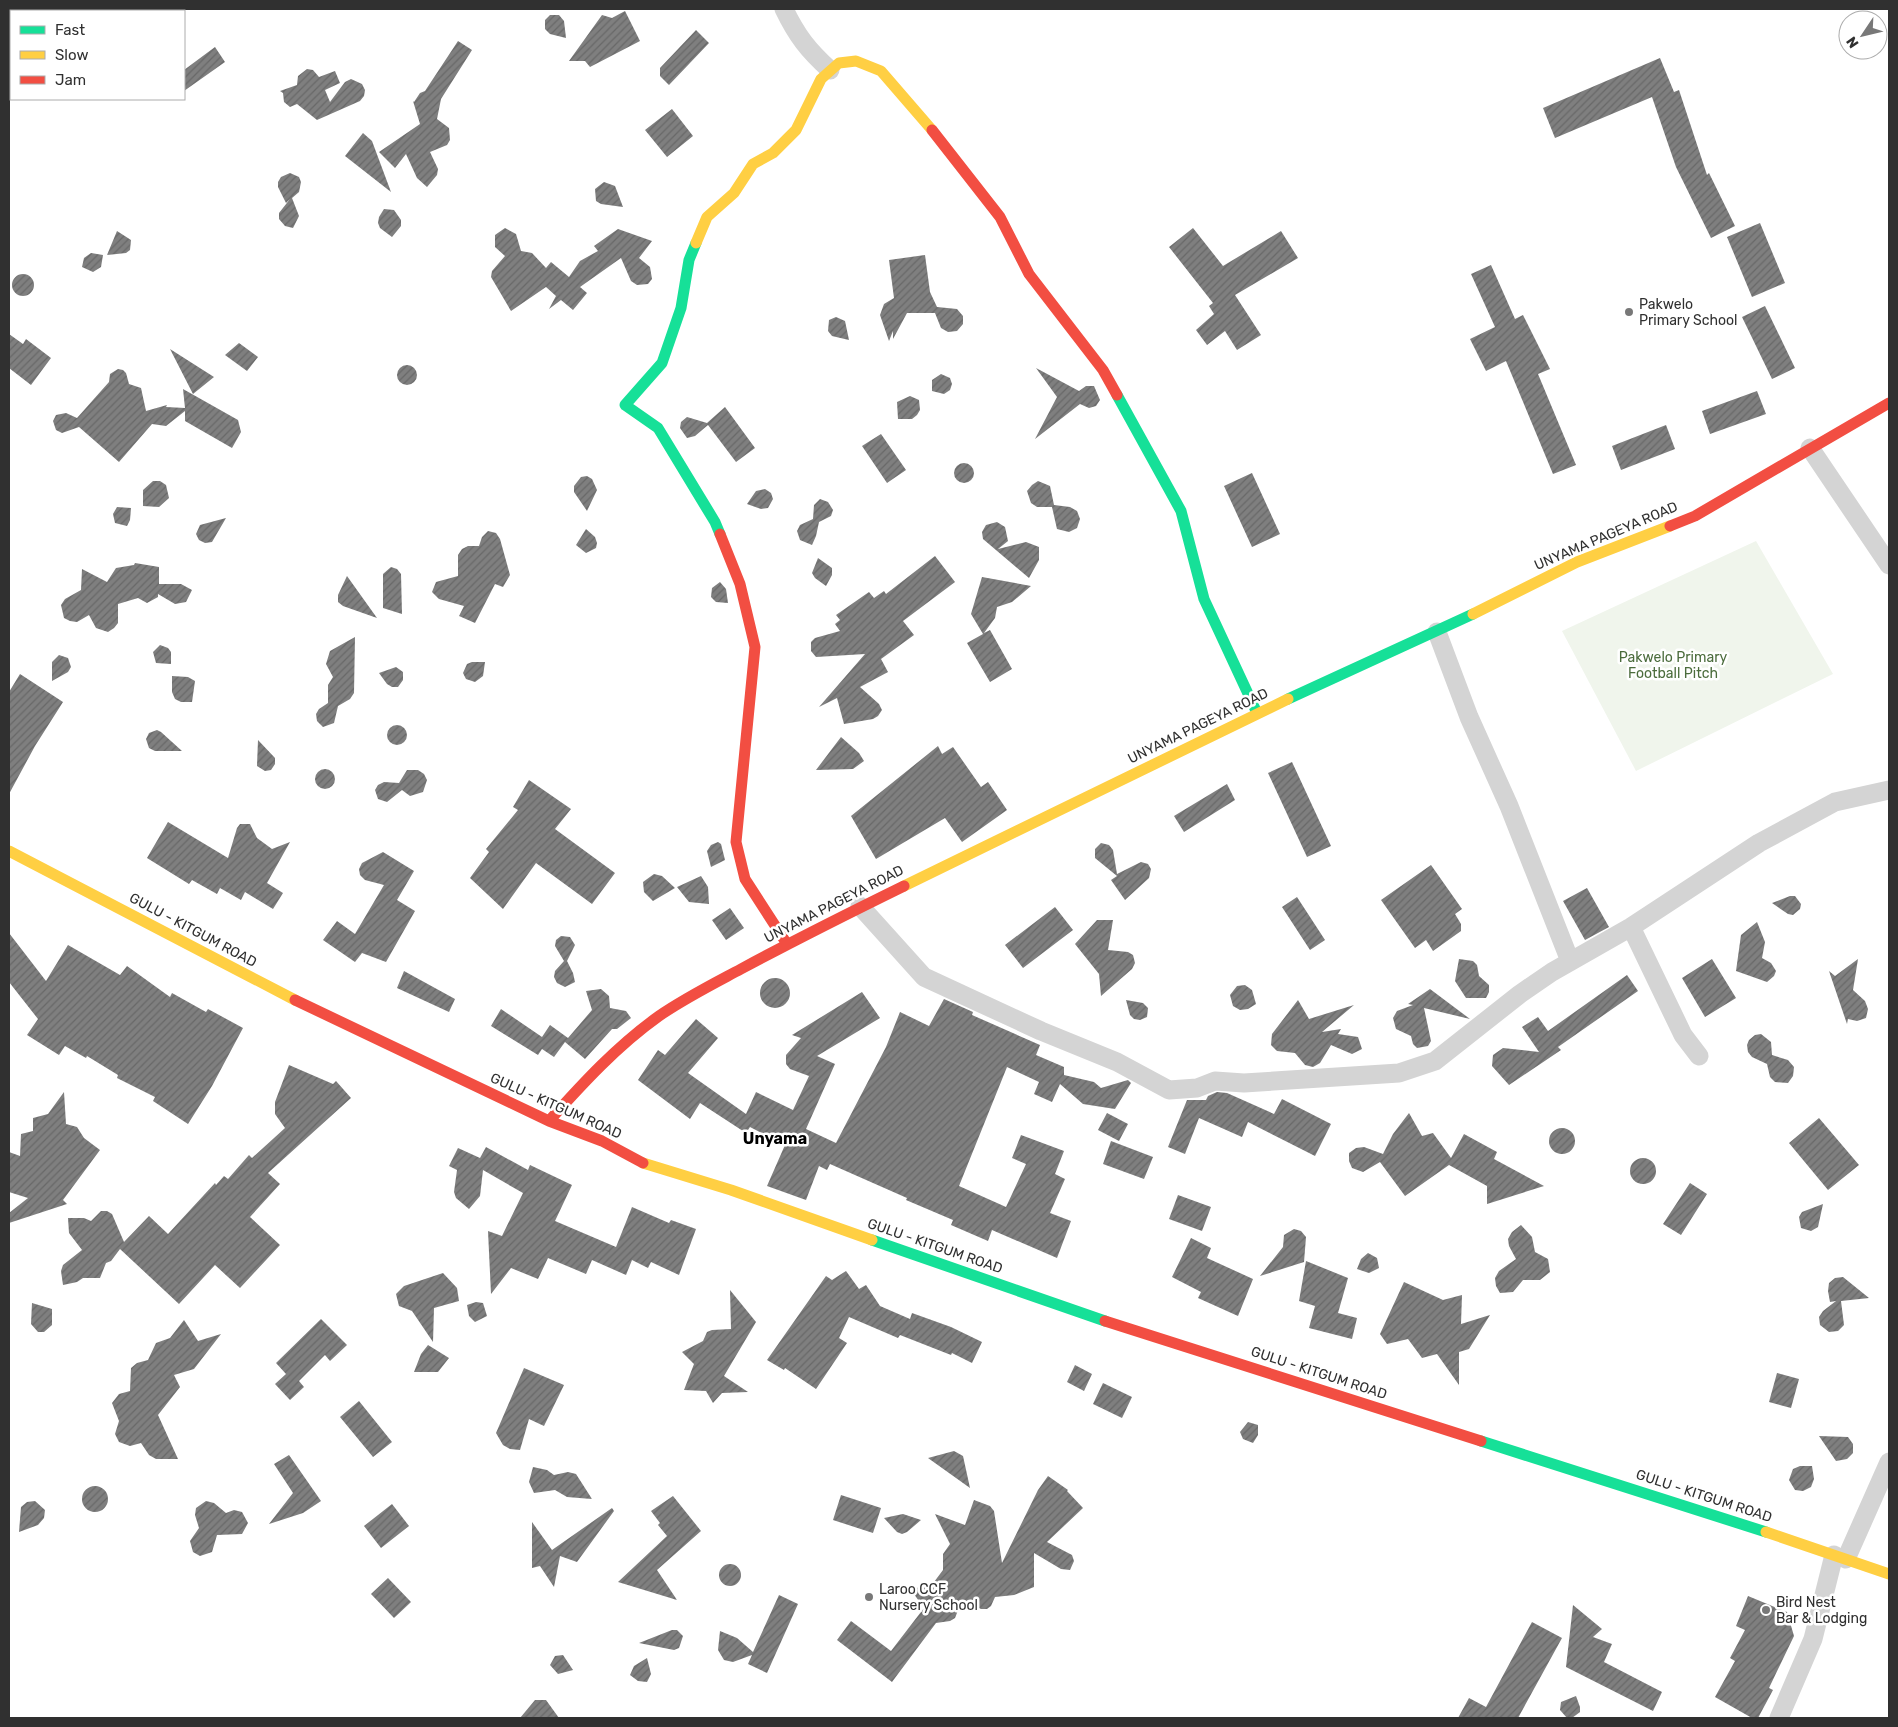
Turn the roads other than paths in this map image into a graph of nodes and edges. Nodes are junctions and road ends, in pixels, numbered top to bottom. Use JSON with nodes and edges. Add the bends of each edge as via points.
{"nodes":[{"id":1,"x":784,"y":9,"type":"edge"},
{"id":2,"x":830,"y":70,"type":"junction"},
{"id":3,"x":1889,"y":403,"type":"edge"},
{"id":4,"x":1810,"y":448,"type":"junction"},
{"id":5,"x":1889,"y":565,"type":"edge"},
{"id":6,"x":1437,"y":632,"type":"junction"},
{"id":7,"x":1257,"y":713,"type":"junction"},
{"id":8,"x":1889,"y":790,"type":"edge"},
{"id":9,"x":9,"y":851,"type":"edge"},
{"id":10,"x":860,"y":906,"type":"junction"},
{"id":11,"x":1631,"y":927,"type":"junction"},
{"id":12,"x":786,"y":944,"type":"junction"},
{"id":13,"x":1570,"y":962,"type":"junction"},
{"id":14,"x":1699,"y":1056,"type":"dead end"},
{"id":15,"x":549,"y":1121,"type":"junction"},
{"id":16,"x":1889,"y":1462,"type":"edge"},
{"id":17,"x":1840,"y":1557,"type":"junction"},
{"id":18,"x":1889,"y":1574,"type":"edge"},
{"id":19,"x":1779,"y":1718,"type":"edge"}],
"edges":[{"from":1,"to":2,"type":"street","via":[[799,38]]},
{"from":2,"to":7,"type":"street","via":[[838,63],[856,61],[881,71],[916,109],[1000,217],[1029,274],[1103,370],[1181,511],[1204,599]]},
{"from":2,"to":12,"type":"street","via":[[821,78],[796,130],[773,153],[753,164],[734,193],[708,217],[689,260],[681,308],[662,363],[625,405],[658,428],[715,522],[740,584],[755,647],[736,842],[745,879]]},
{"from":3,"to":4,"type":"street","name":"UNYAMA PAGEYA ROAD"},
{"from":4,"to":5,"type":"street"},
{"from":4,"to":6,"type":"street","name":"UNYAMA PAGEYA ROAD","via":[[1695,516],[1577,562]]},
{"from":6,"to":7,"type":"street","name":"UNYAMA PAGEYA ROAD"},
{"from":6,"to":13,"type":"street"},
{"from":7,"to":10,"type":"street","name":"UNYAMA PAGEYA ROAD"},
{"from":8,"to":11,"type":"street","via":[[1835,802],[1759,844]]},
{"from":9,"to":15,"type":"street","name":"GULU - KITGUM ROAD","via":[[305,1006]]},
{"from":10,"to":12,"type":"street","name":"UNYAMA PAGEYA ROAD"},
{"from":10,"to":13,"type":"street","via":[[924,977],[1117,1062],[1169,1090],[1196,1088],[1214,1082],[1399,1073],[1421,1067],[1435,1061],[1520,994]]},
{"from":11,"to":13,"type":"street"},
{"from":11,"to":14,"type":"street","via":[[1683,1035]]},
{"from":12,"to":15,"type":"street","name":"UNYAMA PAGEYA ROAD","via":[[659,1016],[586,1079]]},
{"from":15,"to":17,"type":"street","name":"GULU - KITGUM ROAD","via":[[646,1164],[731,1190],[1072,1310]]},
{"from":16,"to":17,"type":"street"},
{"from":17,"to":18,"type":"street","name":"GULU - KITGUM ROAD"},
{"from":17,"to":19,"type":"street","via":[[1813,1639]]}]}
